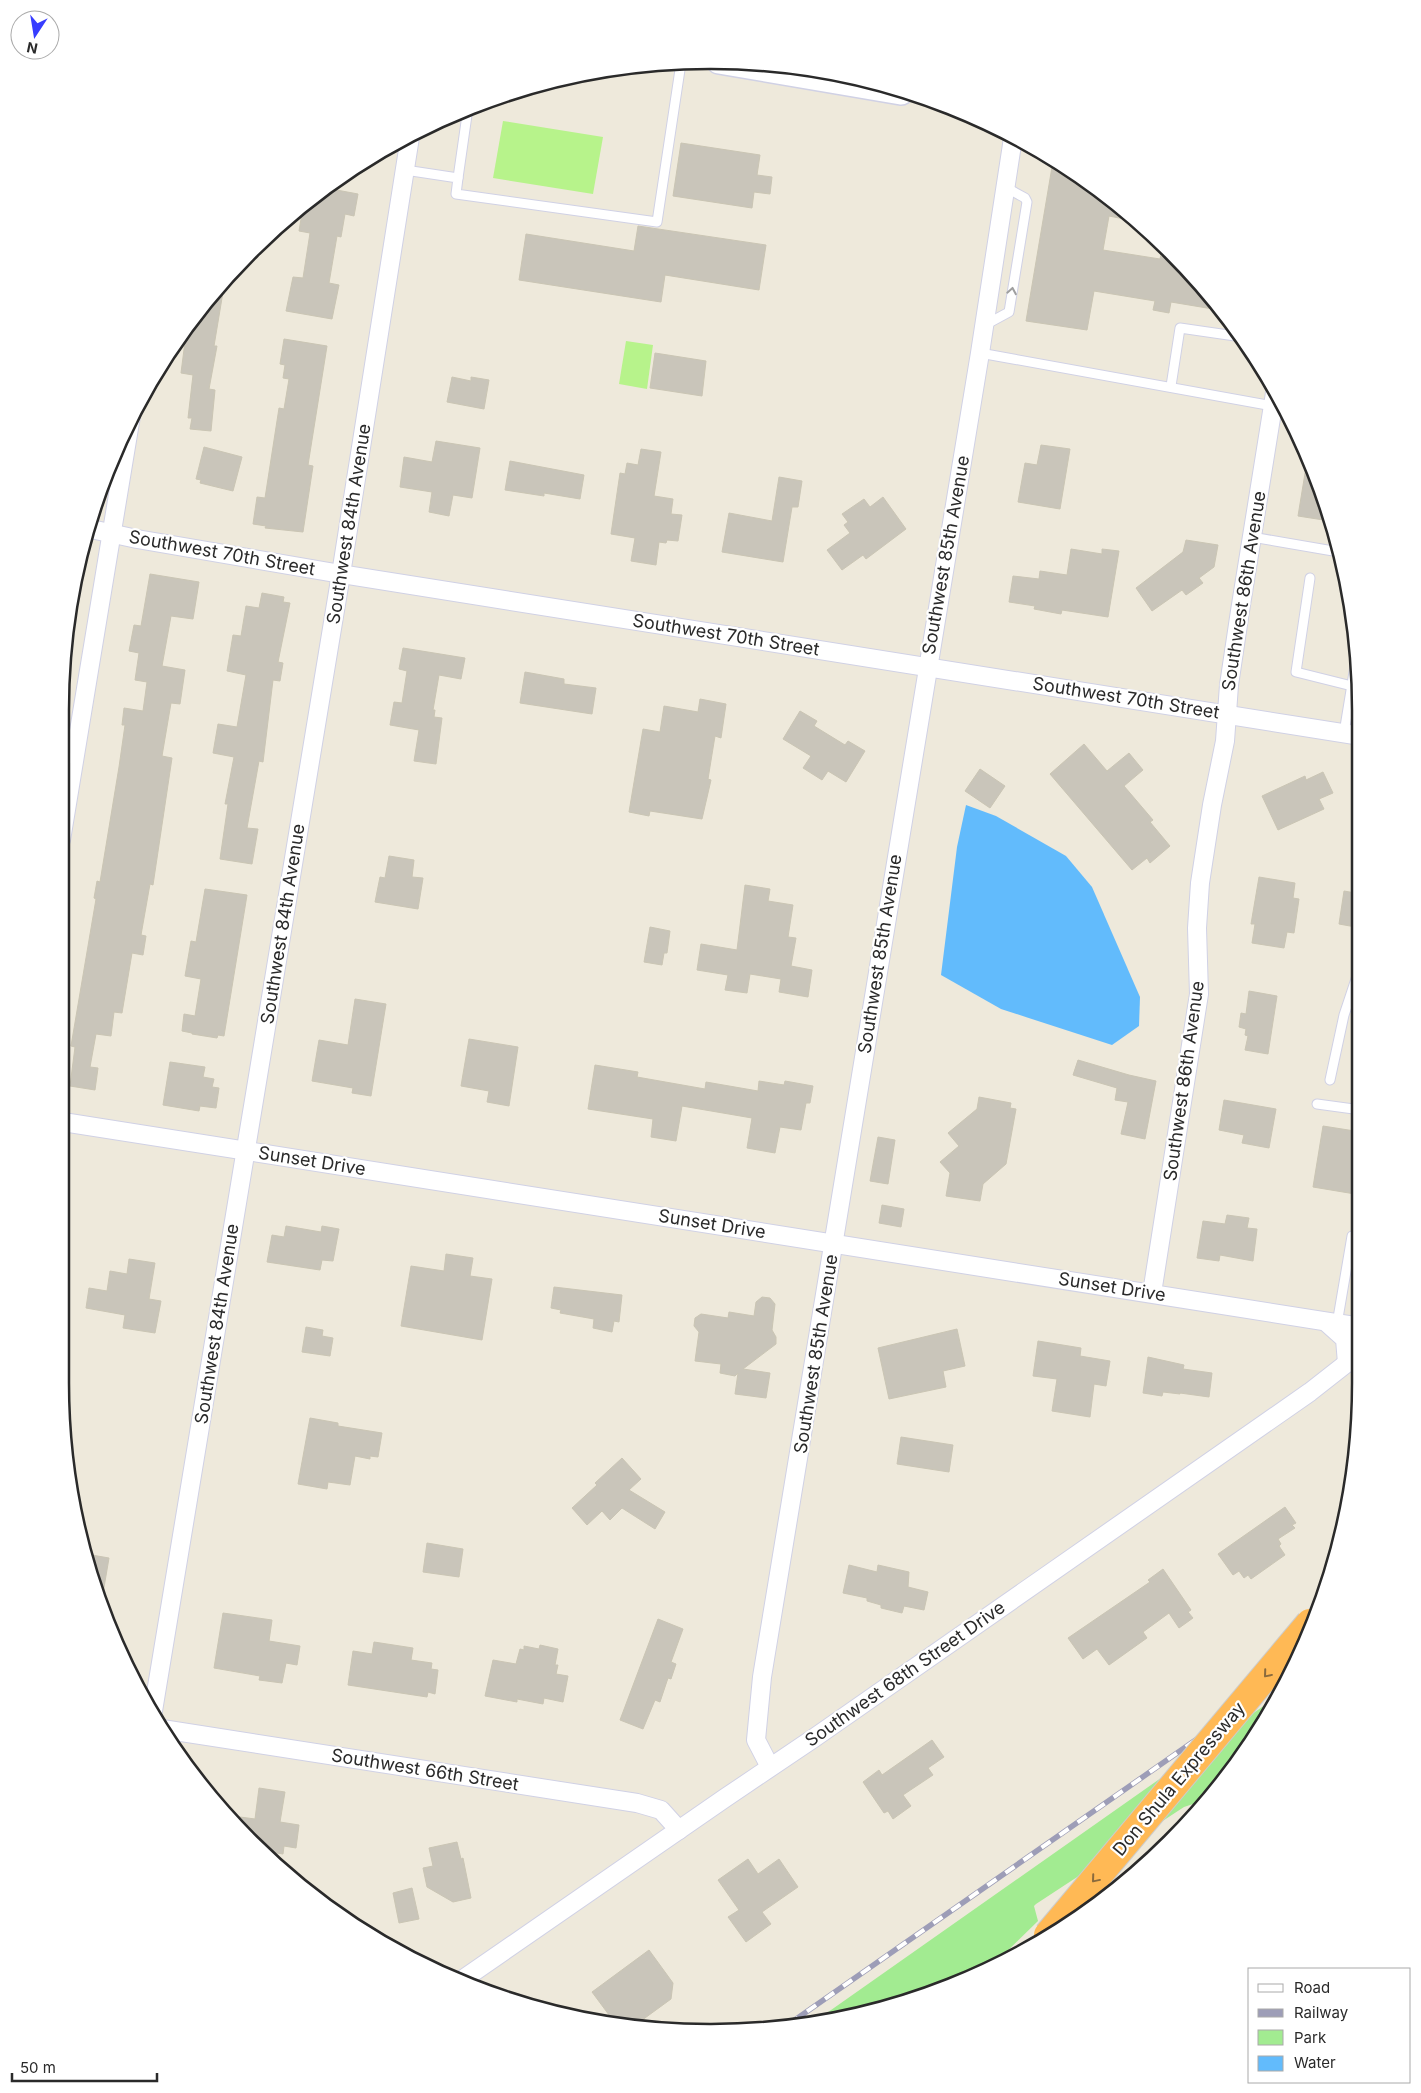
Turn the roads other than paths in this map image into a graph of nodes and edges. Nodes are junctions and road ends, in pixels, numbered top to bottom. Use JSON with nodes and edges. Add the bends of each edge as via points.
{"nodes":[{"id":1,"x":680,"y":70,"type":"edge"},
{"id":2,"x":467,"y":117,"type":"edge"},
{"id":3,"x":409,"y":145,"type":"edge"},
{"id":4,"x":1012,"y":145,"type":"edge"},
{"id":5,"x":405,"y":170,"type":"junction"},
{"id":6,"x":458,"y":178,"type":"junction"},
{"id":7,"x":1005,"y":187,"type":"junction"},
{"id":8,"x":985,"y":325,"type":"junction"},
{"id":9,"x":1231,"y":335,"type":"edge"},
{"id":10,"x":980,"y":353,"type":"junction"},
{"id":11,"x":1171,"y":386,"type":"junction"},
{"id":12,"x":1271,"y":399,"type":"edge"},
{"id":13,"x":1273,"y":403,"type":"edge"},
{"id":14,"x":126,"y":447,"type":"edge"},
{"id":15,"x":95,"y":530,"type":"edge"},
{"id":16,"x":112,"y":533,"type":"junction"},
{"id":17,"x":1252,"y":537,"type":"junction"},
{"id":18,"x":1332,"y":551,"type":"edge"},
{"id":19,"x":341,"y":574,"type":"junction"},
{"id":20,"x":1310,"y":578,"type":"dead end"},
{"id":21,"x":927,"y":667,"type":"junction"},
{"id":22,"x":1352,"y":686,"type":"edge"},
{"id":23,"x":1226,"y":714,"type":"junction"},
{"id":24,"x":1352,"y":735,"type":"edge"},
{"id":25,"x":69,"y":792,"type":"edge"},
{"id":26,"x":1352,"y":991,"type":"edge"},
{"id":27,"x":1330,"y":1080,"type":"dead end"},
{"id":28,"x":1317,"y":1104,"type":"dead end"},
{"id":29,"x":1352,"y":1109,"type":"edge"},
{"id":30,"x":69,"y":1123,"type":"edge"},
{"id":31,"x":245,"y":1150,"type":"junction"},
{"id":32,"x":1352,"y":1236,"type":"dead end"},
{"id":33,"x":833,"y":1243,"type":"junction"},
{"id":34,"x":1152,"y":1293,"type":"junction"},
{"id":35,"x":1331,"y":1323,"type":"junction"},
{"id":36,"x":1352,"y":1326,"type":"edge"},
{"id":37,"x":1352,"y":1351,"type":"edge"},
{"id":38,"x":1352,"y":1366,"type":"edge"},
{"id":39,"x":1300,"y":1635,"type":"edge"},
{"id":40,"x":154,"y":1702,"type":"edge"},
{"id":41,"x":172,"y":1731,"type":"edge"},
{"id":42,"x":770,"y":1767,"type":"junction"},
{"id":43,"x":679,"y":1830,"type":"junction"},
{"id":44,"x":1061,"y":1920,"type":"edge"},
{"id":45,"x":468,"y":1976,"type":"edge"}],
"edges":[{"from":1,"to":6,"type":"lane","via":[[657,222],[456,194]]},
{"from":2,"to":6,"type":"lane"},
{"from":3,"to":5,"type":"street","name":"Southwest 84th Avenue"},
{"from":4,"to":7,"type":"street","name":"Southwest 85th Avenue"},
{"from":5,"to":6,"type":"lane"},
{"from":5,"to":19,"type":"street","name":"Southwest 84th Avenue"},
{"from":7,"to":8,"type":"street","name":"Southwest 85th Avenue"},
{"from":8,"to":7,"type":"lane","one_way":true,"via":[[1009,312],[1028,202]]},
{"from":8,"to":10,"type":"street","name":"Southwest 85th Avenue"},
{"from":9,"to":11,"type":"lane","via":[[1180,328]]},
{"from":10,"to":11,"type":"lane"},
{"from":10,"to":21,"type":"street","name":"Southwest 85th Avenue"},
{"from":11,"to":12,"type":"lane"},
{"from":13,"to":17,"type":"street","name":"Southwest 86th Avenue"},
{"from":14,"to":16,"type":"street"},
{"from":15,"to":16,"type":"street","name":"Southwest 70th Street"},
{"from":16,"to":19,"type":"street","name":"Southwest 70th Street"},
{"from":16,"to":25,"type":"street"},
{"from":17,"to":18,"type":"lane"},
{"from":17,"to":23,"type":"street","name":"Southwest 86th Avenue"},
{"from":19,"to":21,"type":"street","name":"Southwest 70th Street"},
{"from":19,"to":31,"type":"street","name":"Southwest 84th Avenue"},
{"from":20,"to":22,"type":"lane","via":[[1296,672]]},
{"from":21,"to":23,"type":"street","name":"Southwest 70th Street"},
{"from":21,"to":33,"type":"street","name":"Southwest 85th Avenue"},
{"from":23,"to":24,"type":"street","name":"Southwest 70th Street"},
{"from":23,"to":34,"type":"street","name":"Southwest 86th Avenue","via":[[1225,741],[1212,805],[1197,914],[1200,977],[1197,1011]]},
{"from":26,"to":27,"type":"lane"},
{"from":28,"to":29,"type":"lane"},
{"from":30,"to":31,"type":"street","name":"Sunset Drive"},
{"from":31,"to":33,"type":"street","name":"Sunset Drive"},
{"from":31,"to":40,"type":"street","name":"Southwest 84th Avenue"},
{"from":32,"to":35,"type":"lane"},
{"from":33,"to":34,"type":"street","name":"Sunset Drive"},
{"from":33,"to":42,"type":"street","name":"Southwest 85th Avenue","via":[[760,1692],[756,1740]]},
{"from":34,"to":35,"type":"street","name":"Sunset Drive"},
{"from":35,"to":36,"type":"street","name":"Sunset Drive"},
{"from":35,"to":37,"type":"street"},
{"from":38,"to":42,"type":"street","name":"Southwest 68th Street Drive"},
{"from":39,"to":44,"type":"highway","name":"Don Shula Expressway","one_way":true,"bridge":true},
{"from":41,"to":43,"type":"street","name":"Southwest 66th Street","via":[[636,1803],[662,1810]]},
{"from":42,"to":43,"type":"street","name":"Southwest 68th Street Drive"},
{"from":43,"to":45,"type":"street","name":"Southwest 68th Street Drive"}]}
